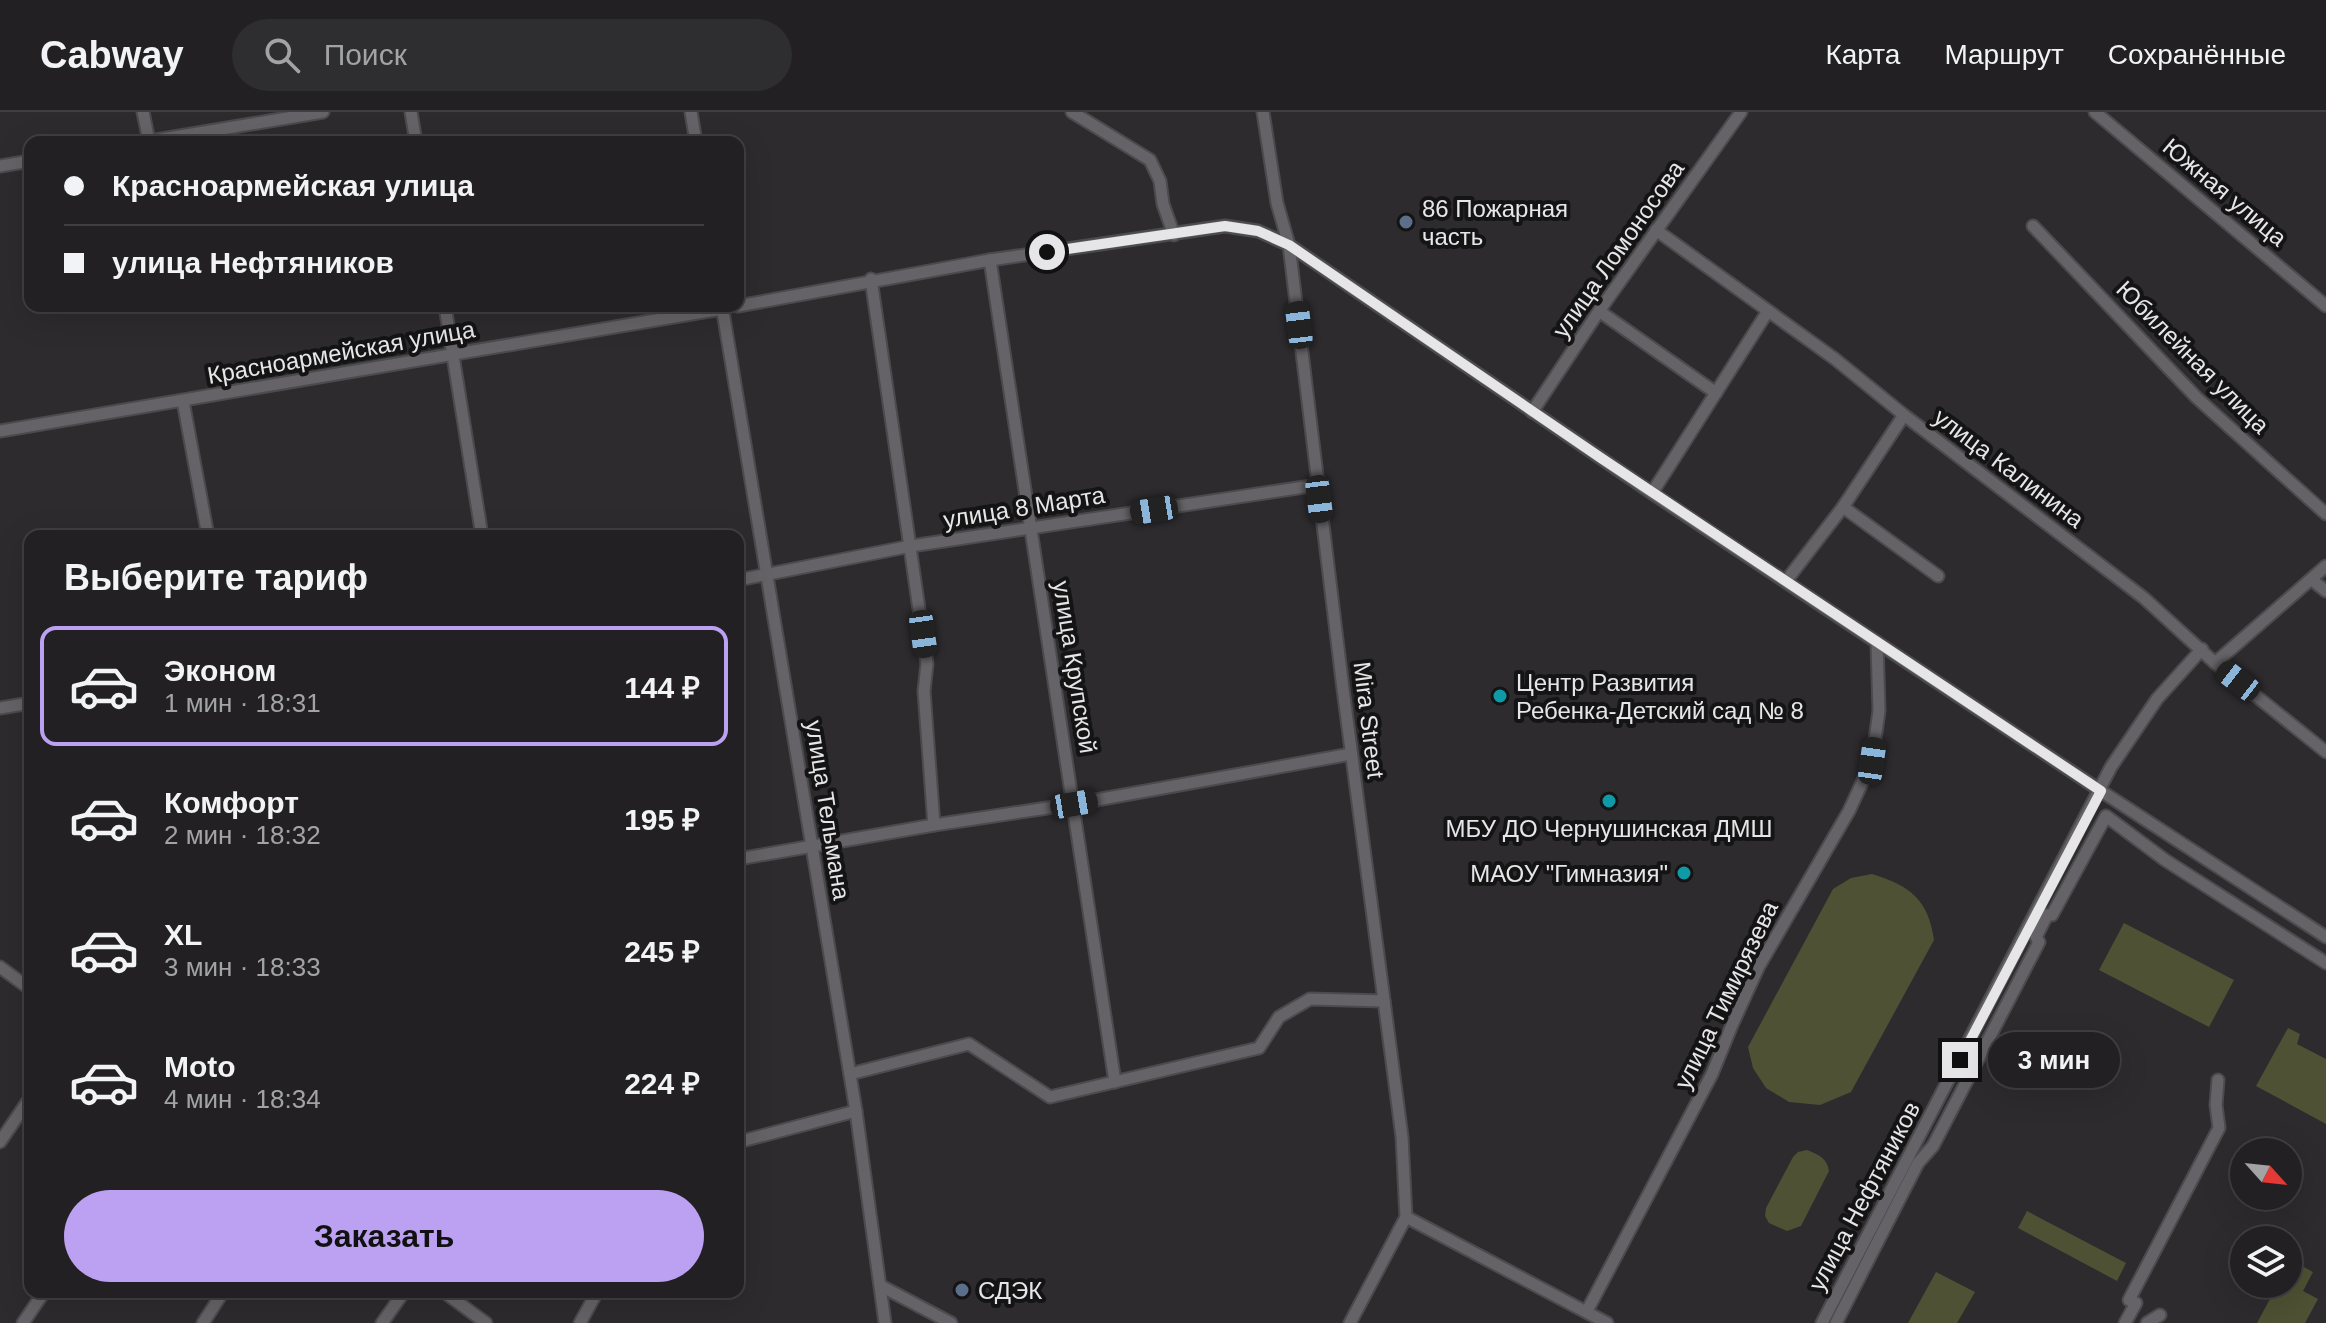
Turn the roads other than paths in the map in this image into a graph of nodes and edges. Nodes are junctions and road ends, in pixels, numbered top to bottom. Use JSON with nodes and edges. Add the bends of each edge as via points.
{"nodes":[{"id":1,"x":143,"y":112,"type":"edge"},
{"id":2,"x":323,"y":112,"type":"edge"},
{"id":3,"x":411,"y":112,"type":"edge"},
{"id":4,"x":691,"y":112,"type":"edge"},
{"id":5,"x":1072,"y":112,"type":"edge"},
{"id":6,"x":1263,"y":112,"type":"edge"},
{"id":7,"x":1741,"y":112,"type":"edge"},
{"id":8,"x":2095,"y":112,"type":"edge"},
{"id":9,"x":145,"y":136,"type":"edge"},
{"id":10,"x":181,"y":136,"type":"edge"},
{"id":11,"x":415,"y":136,"type":"edge"},
{"id":12,"x":695,"y":136,"type":"edge"},
{"id":13,"x":24,"y":162,"type":"edge"},
{"id":14,"x":0,"y":166,"type":"edge"},
{"id":15,"x":2033,"y":226,"type":"dead end"},
{"id":16,"x":1656,"y":230,"type":"junction"},
{"id":17,"x":1174,"y":235,"type":"junction"},
{"id":18,"x":1289,"y":245,"type":"junction"},
{"id":19,"x":990,"y":260,"type":"junction"},
{"id":20,"x":871,"y":279,"type":"junction"},
{"id":21,"x":744,"y":305,"type":"edge"},
{"id":22,"x":2326,"y":306,"type":"edge"},
{"id":23,"x":1599,"y":311,"type":"junction"},
{"id":24,"x":1768,"y":311,"type":"junction"},
{"id":25,"x":446,"y":312,"type":"edge"},
{"id":26,"x":695,"y":312,"type":"edge"},
{"id":27,"x":723,"y":312,"type":"edge"},
{"id":28,"x":453,"y":356,"type":"junction"},
{"id":29,"x":1716,"y":393,"type":"junction"},
{"id":30,"x":183,"y":401,"type":"junction"},
{"id":31,"x":1532,"y":412,"type":"junction"},
{"id":32,"x":1904,"y":415,"type":"junction"},
{"id":33,"x":0,"y":431,"type":"edge"},
{"id":34,"x":1318,"y":485,"type":"junction"},
{"id":35,"x":1652,"y":493,"type":"junction"},
{"id":36,"x":1843,"y":507,"type":"junction"},
{"id":37,"x":2326,"y":514,"type":"edge"},
{"id":38,"x":1031,"y":528,"type":"junction"},
{"id":39,"x":207,"y":530,"type":"edge"},
{"id":40,"x":481,"y":530,"type":"edge"},
{"id":41,"x":911,"y":546,"type":"junction"},
{"id":42,"x":2326,"y":566,"type":"edge"},
{"id":43,"x":766,"y":576,"type":"junction"},
{"id":44,"x":1938,"y":576,"type":"dead end"},
{"id":45,"x":744,"y":579,"type":"edge"},
{"id":46,"x":2312,"y":580,"type":"junction"},
{"id":47,"x":1786,"y":581,"type":"junction"},
{"id":48,"x":2326,"y":591,"type":"edge"},
{"id":49,"x":1877,"y":642,"type":"junction"},
{"id":50,"x":2202,"y":649,"type":"junction"},
{"id":51,"x":2215,"y":663,"type":"junction"},
{"id":52,"x":24,"y":704,"type":"edge"},
{"id":53,"x":0,"y":708,"type":"edge"},
{"id":54,"x":2326,"y":752,"type":"edge"},
{"id":55,"x":1351,"y":754,"type":"junction"},
{"id":56,"x":2101,"y":791,"type":"junction"},
{"id":57,"x":1074,"y":804,"type":"junction"},
{"id":58,"x":934,"y":825,"type":"junction"},
{"id":59,"x":811,"y":847,"type":"junction"},
{"id":60,"x":744,"y":858,"type":"edge"},
{"id":61,"x":2326,"y":937,"type":"edge"},
{"id":62,"x":2326,"y":963,"type":"edge"},
{"id":63,"x":0,"y":967,"type":"edge"},
{"id":64,"x":24,"y":985,"type":"edge"},
{"id":65,"x":1384,"y":1001,"type":"junction"},
{"id":66,"x":850,"y":1074,"type":"junction"},
{"id":67,"x":2218,"y":1080,"type":"dead end"},
{"id":68,"x":1115,"y":1082,"type":"junction"},
{"id":69,"x":24,"y":1107,"type":"edge"},
{"id":70,"x":856,"y":1111,"type":"junction"},
{"id":71,"x":744,"y":1140,"type":"edge"},
{"id":72,"x":0,"y":1142,"type":"edge"},
{"id":73,"x":1406,"y":1217,"type":"junction"},
{"id":74,"x":881,"y":1286,"type":"junction"},
{"id":75,"x":40,"y":1298,"type":"edge"},
{"id":76,"x":219,"y":1298,"type":"edge"},
{"id":77,"x":400,"y":1298,"type":"edge"},
{"id":78,"x":452,"y":1298,"type":"edge"},
{"id":79,"x":594,"y":1298,"type":"edge"},
{"id":80,"x":1587,"y":1311,"type":"junction"},
{"id":81,"x":2160,"y":1315,"type":"dead end"},
{"id":82,"x":23,"y":1323,"type":"edge"},
{"id":83,"x":203,"y":1323,"type":"edge"},
{"id":84,"x":382,"y":1323,"type":"edge"},
{"id":85,"x":486,"y":1323,"type":"edge"},
{"id":86,"x":580,"y":1323,"type":"edge"},
{"id":87,"x":885,"y":1323,"type":"edge"},
{"id":88,"x":951,"y":1323,"type":"edge"},
{"id":89,"x":1350,"y":1323,"type":"edge"},
{"id":90,"x":1607,"y":1323,"type":"edge"},
{"id":91,"x":1822,"y":1323,"type":"edge"},
{"id":92,"x":1836,"y":1323,"type":"edge"},
{"id":93,"x":2125,"y":1323,"type":"edge"},
{"id":94,"x":2147,"y":1323,"type":"edge"}],
"edges":[{"from":1,"to":9,"type":"street"},
{"from":2,"to":10,"type":"street"},
{"from":3,"to":11,"type":"street"},
{"from":4,"to":12,"type":"street"},
{"from":5,"to":17,"type":"street","via":[[1150,160]]},
{"from":6,"to":18,"type":"street","name":"Mira Street"},
{"from":7,"to":16,"type":"street","name":"улица Ломоносова"},
{"from":8,"to":22,"type":"street","name":"Южная улица"},
{"from":13,"to":14,"type":"street"},
{"from":15,"to":37,"type":"street","name":"Юбилейная улица","via":[[2197,398]]},
{"from":16,"to":23,"type":"street","name":"улица Ломоносова"},
{"from":16,"to":24,"type":"street","name":"улица Калинина"},
{"from":17,"to":18,"type":"street","name":"Красноармейская улица","via":[[1225,226],[1258,231]]},
{"from":17,"to":19,"type":"street","name":"Красноармейская улица"},
{"from":18,"to":31,"type":"street","name":"Красноармейская улица"},
{"from":18,"to":34,"type":"street","name":"Mira Street"},
{"from":19,"to":20,"type":"street","name":"Красноармейская улица"},
{"from":19,"to":38,"type":"street","name":"улица Крупской"},
{"from":20,"to":21,"type":"street","name":"Красноармейская улица"},
{"from":20,"to":41,"type":"street"},
{"from":23,"to":29,"type":"street"},
{"from":23,"to":31,"type":"street","name":"улица Ломоносова"},
{"from":24,"to":29,"type":"street"},
{"from":24,"to":32,"type":"street","name":"улица Калинина"},
{"from":25,"to":28,"type":"street"},
{"from":26,"to":28,"type":"street","name":"Красноармейская улица"},
{"from":27,"to":43,"type":"street","name":"улица Тельмана"},
{"from":28,"to":30,"type":"street","name":"Красноармейская улица"},
{"from":28,"to":40,"type":"street"},
{"from":29,"to":35,"type":"street"},
{"from":30,"to":33,"type":"street","name":"Красноармейская улица"},
{"from":30,"to":39,"type":"street"},
{"from":31,"to":35,"type":"street","name":"Красноармейская улица"},
{"from":32,"to":36,"type":"street"},
{"from":32,"to":50,"type":"street","name":"улица Калинина","via":[[2144,598]]},
{"from":34,"to":38,"type":"street","name":"улица 8 Марта"},
{"from":34,"to":55,"type":"street","name":"Mira Street"},
{"from":35,"to":47,"type":"street","name":"Красноармейская улица"},
{"from":36,"to":44,"type":"street"},
{"from":36,"to":47,"type":"street"},
{"from":38,"to":41,"type":"street","name":"улица 8 Марта"},
{"from":38,"to":57,"type":"street","name":"улица Крупской"},
{"from":41,"to":43,"type":"street","name":"улица 8 Марта"},
{"from":41,"to":58,"type":"street","via":[[927,664],[924,691]]},
{"from":42,"to":46,"type":"street"},
{"from":43,"to":45,"type":"street","name":"улица 8 Марта"},
{"from":43,"to":59,"type":"street","name":"улица Тельмана"},
{"from":46,"to":48,"type":"street"},
{"from":46,"to":51,"type":"street"},
{"from":47,"to":49,"type":"street","name":"Красноармейская улица"},
{"from":49,"to":56,"type":"street","name":"Красноармейская улица"},
{"from":49,"to":80,"type":"street","name":"улица Тимирязева","via":[[1879,711],[1872,761],[1759,966],[1712,1074]]},
{"from":50,"to":51,"type":"street","name":"улица Калинина"},
{"from":50,"to":56,"type":"street","name":"улица Нефтяников","via":[[2157,699]]},
{"from":51,"to":54,"type":"street","name":"улица Калинина"},
{"from":52,"to":53,"type":"street"},
{"from":55,"to":57,"type":"street"},
{"from":55,"to":65,"type":"street","name":"Mira Street"},
{"from":56,"to":61,"type":"street","name":"Красноармейская улица"},
{"from":56,"to":91,"type":"street","name":"улица Нефтяников"},
{"from":57,"to":58,"type":"street"},
{"from":57,"to":68,"type":"street","name":"улица Крупской"},
{"from":58,"to":59,"type":"street"},
{"from":59,"to":60,"type":"street"},
{"from":59,"to":66,"type":"street","name":"улица Тельмана"},
{"from":62,"to":92,"type":"street","via":[[2106,816],[2052,915],[2047,915],[2032,956]]},
{"from":63,"to":64,"type":"street"},
{"from":65,"to":68,"type":"street","via":[[1310,999],[1279,1017],[1259,1048]]},
{"from":65,"to":73,"type":"street","name":"Mira Street","via":[[1402,1137]]},
{"from":66,"to":68,"type":"street","via":[[969,1044],[1050,1097]]},
{"from":66,"to":70,"type":"street","name":"улица Тельмана"},
{"from":67,"to":93,"type":"street","via":[[2219,1128]]},
{"from":69,"to":72,"type":"street"},
{"from":70,"to":71,"type":"street"},
{"from":70,"to":74,"type":"street","name":"улица Тельмана"},
{"from":73,"to":80,"type":"street"},
{"from":73,"to":89,"type":"street"},
{"from":74,"to":87,"type":"street","name":"улица Тельмана"},
{"from":74,"to":88,"type":"street"},
{"from":75,"to":82,"type":"street"},
{"from":76,"to":83,"type":"street"},
{"from":77,"to":84,"type":"street"},
{"from":78,"to":85,"type":"street"},
{"from":79,"to":86,"type":"street"},
{"from":80,"to":90,"type":"street"},
{"from":81,"to":94,"type":"street"}]}
